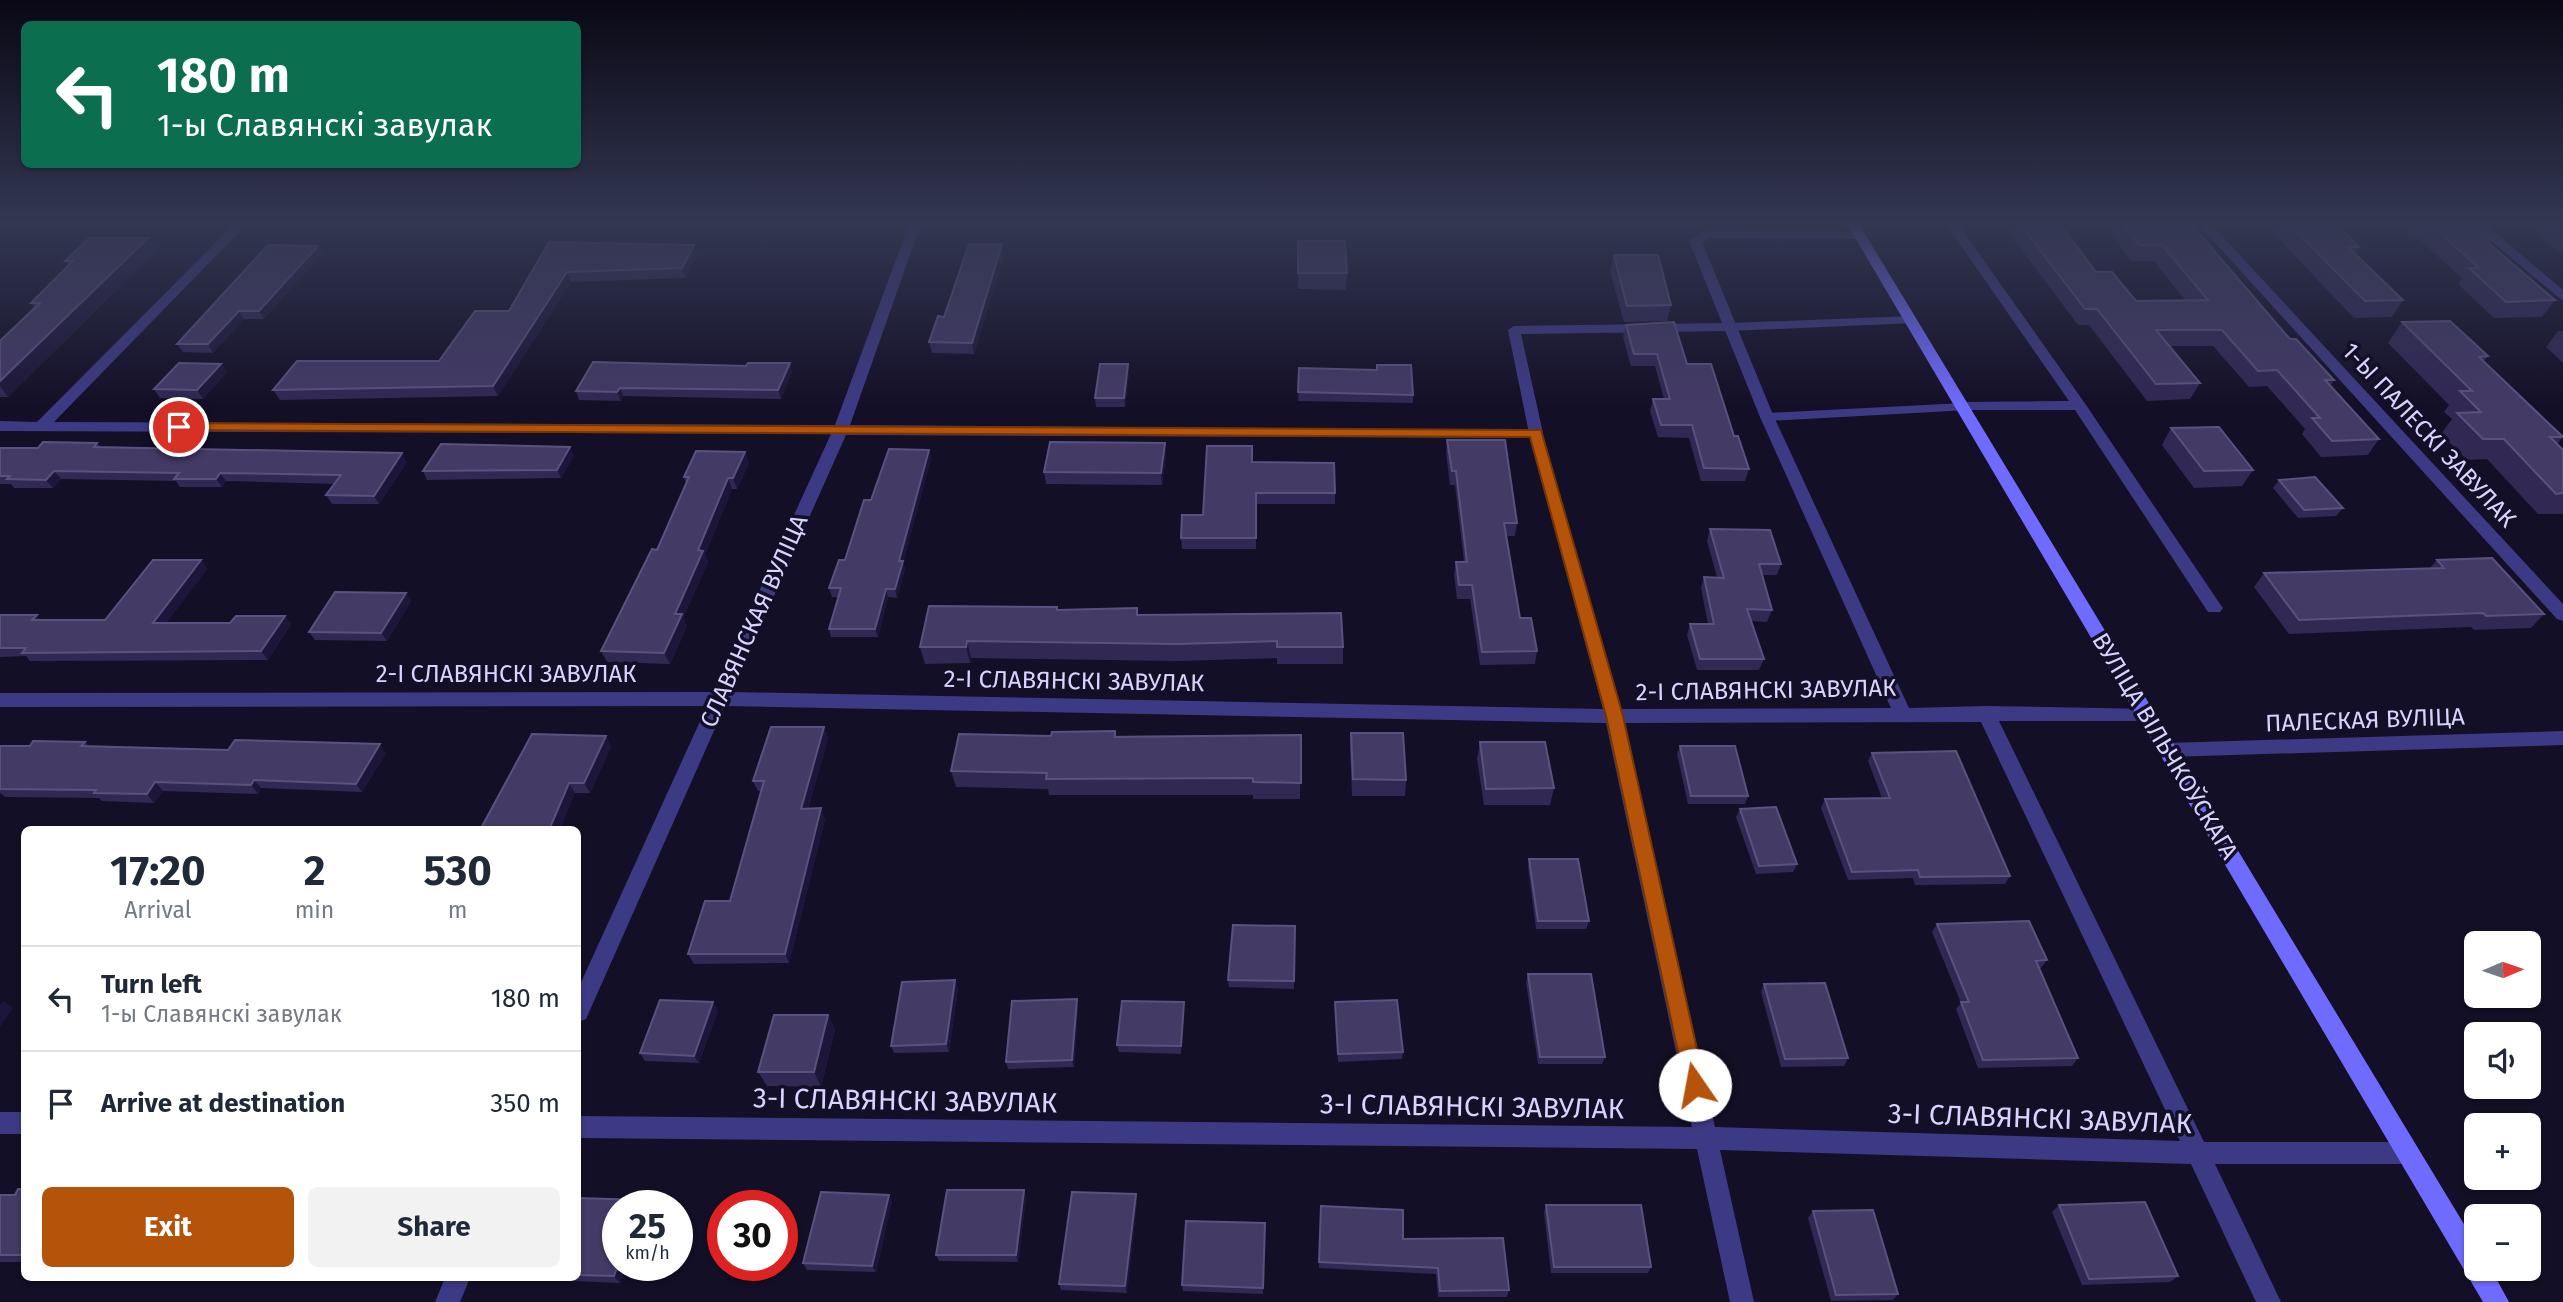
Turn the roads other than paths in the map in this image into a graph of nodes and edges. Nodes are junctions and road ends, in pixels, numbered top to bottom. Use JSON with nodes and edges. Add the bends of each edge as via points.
{"nodes":[{"id":1,"x":181,"y":285,"type":"edge"},
{"id":2,"x":893,"y":285,"type":"edge"},
{"id":3,"x":1713,"y":285,"type":"edge"},
{"id":4,"x":1890,"y":285,"type":"edge"},
{"id":5,"x":1995,"y":285,"type":"edge"},
{"id":6,"x":2260,"y":285,"type":"edge"},
{"id":7,"x":2548,"y":285,"type":"edge"},
{"id":8,"x":2563,"y":298,"type":"edge"},
{"id":9,"x":1911,"y":320,"type":"junction"},
{"id":10,"x":1730,"y":327,"type":"junction"},
{"id":11,"x":2079,"y":405,"type":"junction"},
{"id":12,"x":1964,"y":407,"type":"junction"},
{"id":13,"x":1767,"y":417,"type":"junction"},
{"id":14,"x":0,"y":426,"type":"edge"},
{"id":15,"x":41,"y":426,"type":"junction"},
{"id":16,"x":839,"y":432,"type":"junction"},
{"id":17,"x":1536,"y":433,"type":"junction"},
{"id":18,"x":2214,"y":607,"type":"dead end"},
{"id":19,"x":2563,"y":615,"type":"edge"},
{"id":20,"x":0,"y":699,"type":"edge"},
{"id":21,"x":719,"y":699,"type":"junction"},
{"id":22,"x":1902,"y":713,"type":"junction"},
{"id":23,"x":1986,"y":713,"type":"junction"},
{"id":24,"x":2147,"y":714,"type":"junction"},
{"id":25,"x":1614,"y":716,"type":"junction"},
{"id":26,"x":2563,"y":738,"type":"edge"},
{"id":27,"x":2168,"y":750,"type":"junction"},
{"id":28,"x":581,"y":1005,"type":"edge"},
{"id":29,"x":0,"y":1123,"type":"edge"},
{"id":30,"x":21,"y":1124,"type":"edge"},
{"id":31,"x":581,"y":1127,"type":"edge"},
{"id":32,"x":1706,"y":1138,"type":"junction"},
{"id":33,"x":2197,"y":1153,"type":"junction"},
{"id":34,"x":2408,"y":1153,"type":"junction"},
{"id":35,"x":2464,"y":1246,"type":"edge"},
{"id":36,"x":457,"y":1281,"type":"edge"},
{"id":37,"x":2485,"y":1281,"type":"edge"},
{"id":38,"x":447,"y":1302,"type":"edge"},
{"id":39,"x":1742,"y":1302,"type":"edge"},
{"id":40,"x":2269,"y":1302,"type":"edge"},
{"id":41,"x":2497,"y":1302,"type":"edge"}],
"edges":[{"from":1,"to":15,"type":"street"},
{"from":2,"to":16,"type":"street","name":"СЛАВЯНСКАЯ ВУЛІЦА"},
{"from":3,"to":10,"type":"street"},
{"from":4,"to":9,"type":"main road","name":"ВУЛІЦА ВІЛЬЧКОЎСКАГА"},
{"from":5,"to":11,"type":"street"},
{"from":6,"to":19,"type":"street","name":"1-Ы ПАЛЕСКІ ЗАВУЛАК"},
{"from":7,"to":8,"type":"street"},
{"from":9,"to":10,"type":"lane"},
{"from":9,"to":12,"type":"main road","name":"ВУЛІЦА ВІЛЬЧКОЎСКАГА"},
{"from":10,"to":13,"type":"street"},
{"from":10,"to":17,"type":"lane","via":[[1514,330]]},
{"from":11,"to":12,"type":"street"},
{"from":11,"to":18,"type":"street"},
{"from":12,"to":13,"type":"lane"},
{"from":12,"to":24,"type":"main road","name":"ВУЛІЦА ВІЛЬЧКОЎСКАГА"},
{"from":13,"to":22,"type":"street"},
{"from":14,"to":15,"type":"street"},
{"from":15,"to":16,"type":"street"},
{"from":16,"to":17,"type":"street"},
{"from":16,"to":21,"type":"street","name":"СЛАВЯНСКАЯ ВУЛІЦА"},
{"from":17,"to":25,"type":"street"},
{"from":20,"to":21,"type":"street","name":"2-І СЛАВЯНСКІ ЗАВУЛАК"},
{"from":21,"to":25,"type":"street","name":"2-І СЛАВЯНСКІ ЗАВУЛАК"},
{"from":21,"to":28,"type":"street","name":"СЛАВЯНСКАЯ ВУЛІЦА"},
{"from":22,"to":23,"type":"street","name":"2-І СЛАВЯНСКІ ЗАВУЛАК"},
{"from":22,"to":25,"type":"street","name":"2-І СЛАВЯНСКІ ЗАВУЛАК"},
{"from":23,"to":24,"type":"street","name":"2-І СЛАВЯНСКІ ЗАВУЛАК"},
{"from":23,"to":33,"type":"street"},
{"from":24,"to":27,"type":"main road","name":"ВУЛІЦА ВІЛЬЧКОЎСКАГА"},
{"from":25,"to":32,"type":"street"},
{"from":26,"to":27,"type":"street","name":"ПАЛЕСКАЯ ВУЛІЦА"},
{"from":27,"to":34,"type":"main road","name":"ВУЛІЦА ВІЛЬЧКОЎСКАГА"},
{"from":29,"to":30,"type":"street"},
{"from":31,"to":32,"type":"street","name":"3-І СЛАВЯНСКІ ЗАВУЛАК"},
{"from":32,"to":33,"type":"street","name":"3-І СЛАВЯНСКІ ЗАВУЛАК"},
{"from":32,"to":39,"type":"street"},
{"from":33,"to":34,"type":"street","name":"3-І СЛАВЯНСКІ ЗАВУЛАК"},
{"from":33,"to":40,"type":"street"},
{"from":34,"to":35,"type":"main road","name":"ВУЛІЦА ВІЛЬЧКОЎСКАГА"},
{"from":36,"to":38,"type":"street"},
{"from":37,"to":41,"type":"main road","name":"ВУЛІЦА ВІЛЬЧКОЎСКАГА"}]}
